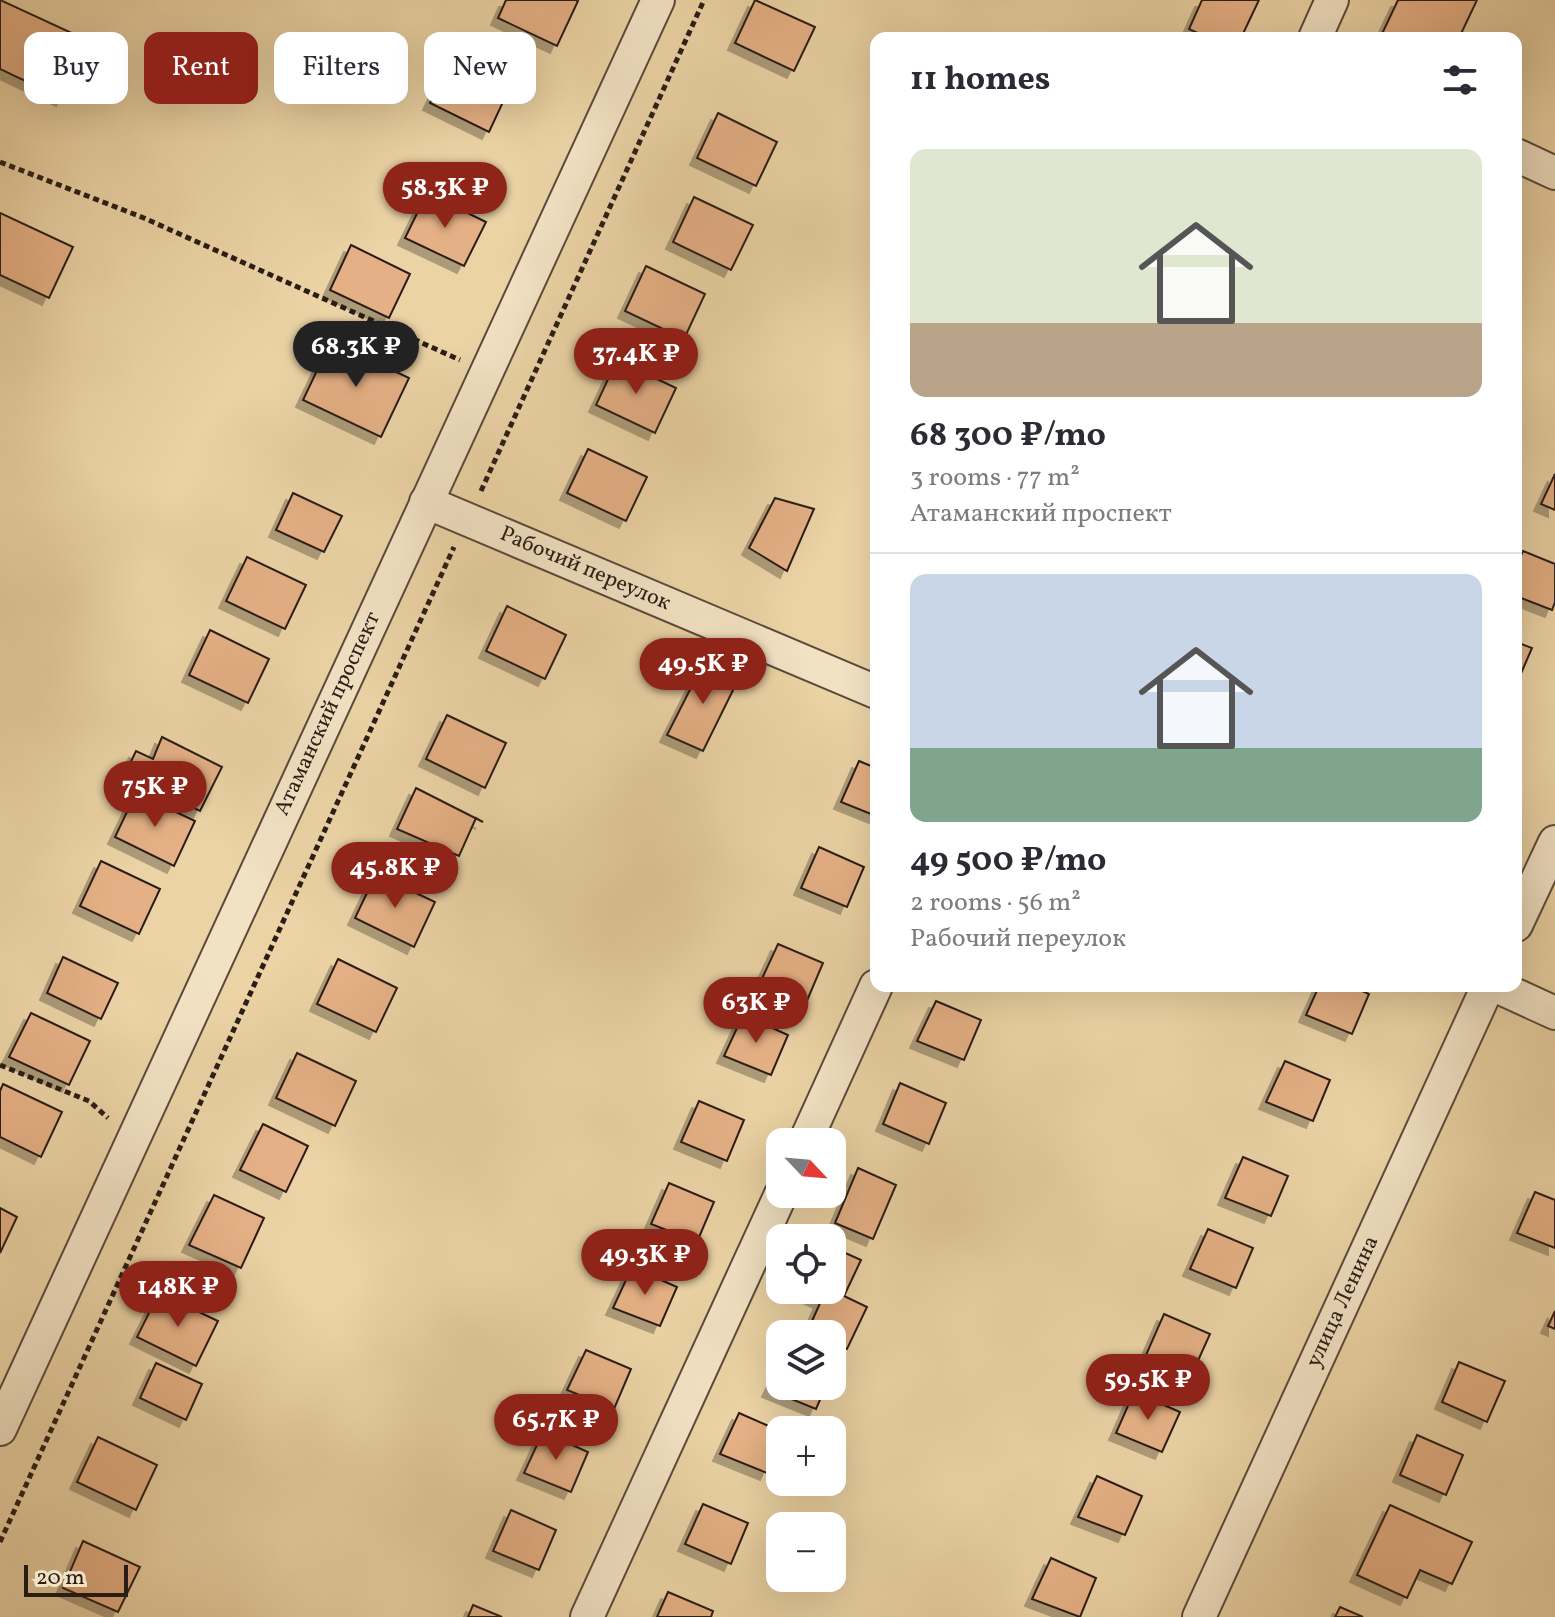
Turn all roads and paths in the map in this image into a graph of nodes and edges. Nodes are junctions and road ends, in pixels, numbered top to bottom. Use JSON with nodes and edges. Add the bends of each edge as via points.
{"nodes":[{"id":1,"x":658,"y":0,"type":"edge"},
{"id":2,"x":704,"y":0,"type":"edge"},
{"id":3,"x":1332,"y":0,"type":"edge"},
{"id":4,"x":1318,"y":32,"type":"edge"},
{"id":5,"x":1522,"y":158,"type":"edge"},
{"id":6,"x":0,"y":162,"type":"edge"},
{"id":7,"x":1555,"y":173,"type":"edge"},
{"id":8,"x":486,"y":372,"type":"junction"},
{"id":9,"x":426,"y":502,"type":"junction"},
{"id":10,"x":467,"y":520,"type":"junction"},
{"id":11,"x":870,"y":689,"type":"edge"},
{"id":12,"x":1555,"y":842,"type":"edge"},
{"id":13,"x":1522,"y":912,"type":"edge"},
{"id":14,"x":873,"y":992,"type":"edge"},
{"id":15,"x":1485,"y":992,"type":"edge"},
{"id":16,"x":1509,"y":992,"type":"edge"},
{"id":17,"x":1555,"y":1013,"type":"edge"},
{"id":18,"x":0,"y":1065,"type":"edge"},
{"id":19,"x":811,"y":1128,"type":"edge"},
{"id":20,"x":133,"y":1140,"type":"junction"},
{"id":21,"x":775,"y":1208,"type":"edge"},
{"id":22,"x":0,"y":1429,"type":"edge"},
{"id":23,"x":0,"y":1542,"type":"edge"},
{"id":24,"x":587,"y":1617,"type":"edge"},
{"id":25,"x":1199,"y":1617,"type":"edge"}],
"edges":[{"from":1,"to":8,"type":"street","name":"Атаманский проспект"},
{"from":2,"to":10,"type":"path"},
{"from":3,"to":4,"type":"street"},
{"from":5,"to":7,"type":"street"},
{"from":6,"to":8,"type":"path","via":[[144,218]]},
{"from":8,"to":9,"type":"street","name":"Атаманский проспект"},
{"from":9,"to":10,"type":"street","name":"Рабочий переулок"},
{"from":9,"to":20,"type":"street","name":"Атаманский проспект"},
{"from":10,"to":11,"type":"street","name":"Рабочий переулок"},
{"from":10,"to":23,"type":"path"},
{"from":12,"to":13,"type":"street"},
{"from":14,"to":19,"type":"street"},
{"from":15,"to":25,"type":"street","name":"улица Ленина"},
{"from":16,"to":17,"type":"street"},
{"from":18,"to":20,"type":"path","via":[[89,1101]]},
{"from":20,"to":22,"type":"street","name":"Атаманский проспект"},
{"from":21,"to":24,"type":"street"}]}
